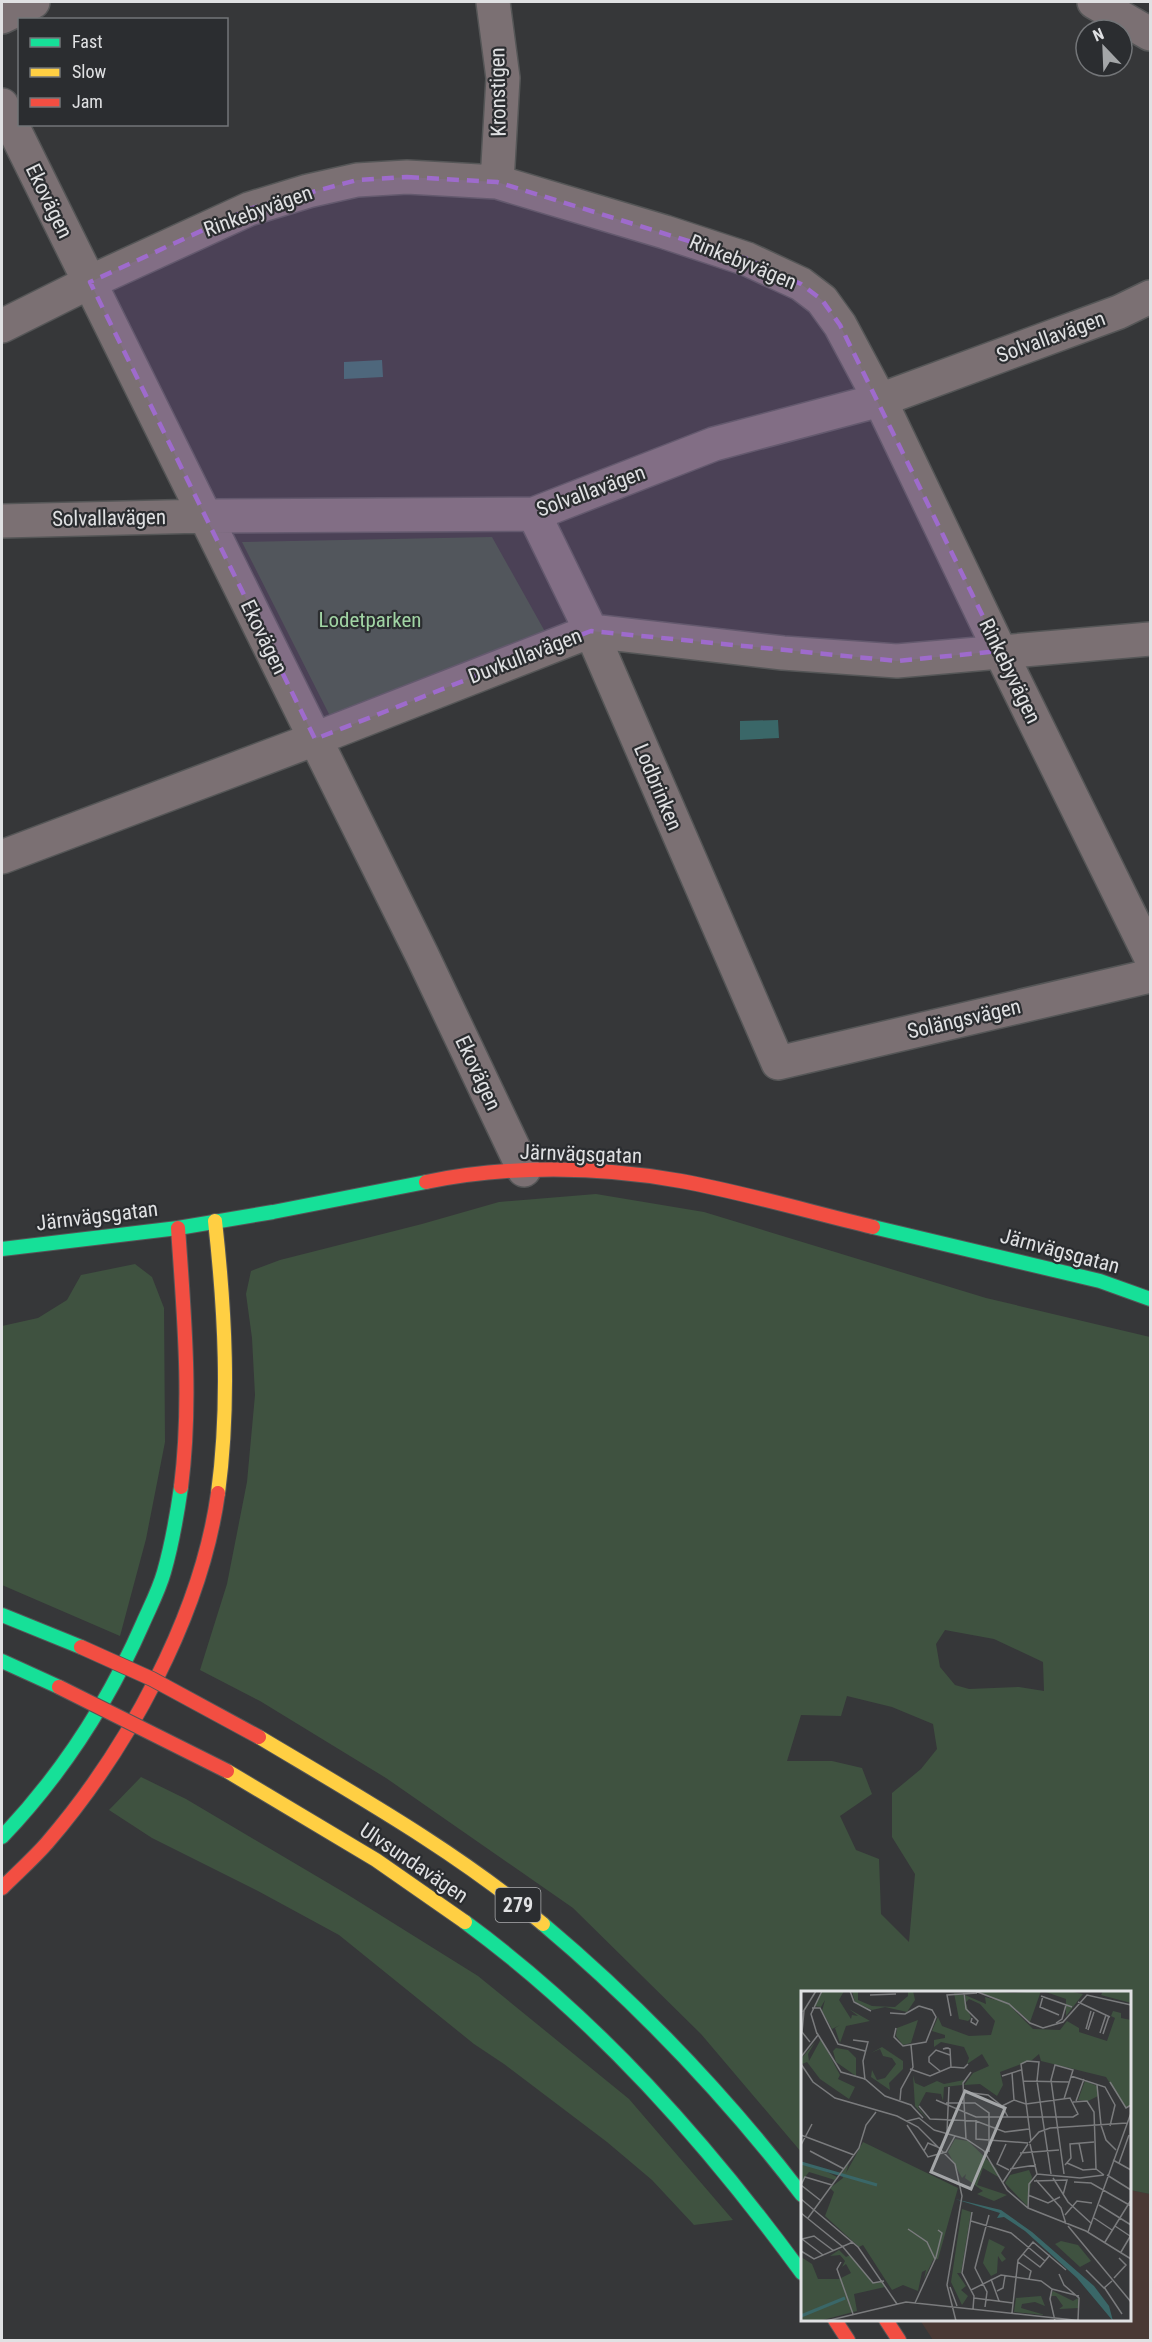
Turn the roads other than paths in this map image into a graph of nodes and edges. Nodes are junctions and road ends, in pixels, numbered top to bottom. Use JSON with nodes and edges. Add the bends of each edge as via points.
{"nodes":[{"id":1,"x":33,"y":2,"type":"edge"},
{"id":2,"x":493,"y":2,"type":"edge"},
{"id":3,"x":1094,"y":2,"type":"edge"},
{"id":4,"x":2,"y":17,"type":"edge"},
{"id":5,"x":1150,"y":34,"type":"edge"},
{"id":6,"x":2,"y":105,"type":"edge"},
{"id":7,"x":497,"y":183,"type":"junction"},
{"id":8,"x":90,"y":282,"type":"junction"},
{"id":9,"x":1150,"y":297,"type":"edge"},
{"id":10,"x":2,"y":326,"type":"edge"},
{"id":11,"x":880,"y":400,"type":"junction"},
{"id":12,"x":534,"y":514,"type":"junction"},
{"id":13,"x":204,"y":516,"type":"junction"},
{"id":14,"x":2,"y":521,"type":"edge"},
{"id":15,"x":591,"y":631,"type":"junction"},
{"id":16,"x":1150,"y":639,"type":"edge"},
{"id":17,"x":1000,"y":651,"type":"junction"},
{"id":18,"x":315,"y":738,"type":"junction"},
{"id":19,"x":2,"y":856,"type":"edge"},
{"id":20,"x":1150,"y":956,"type":"edge"},
{"id":21,"x":1150,"y":976,"type":"edge"},
{"id":22,"x":778,"y":1063,"type":"joint"},
{"id":23,"x":524,"y":1170,"type":"junction"},
{"id":24,"x":215,"y":1221,"type":"junction"},
{"id":25,"x":178,"y":1228,"type":"junction"},
{"id":26,"x":2,"y":1250,"type":"edge"},
{"id":27,"x":1150,"y":1299,"type":"edge"},
{"id":28,"x":2,"y":1615,"type":"edge"},
{"id":29,"x":2,"y":1661,"type":"edge"},
{"id":30,"x":2,"y":1675,"type":"edge"},
{"id":31,"x":59,"y":1687,"type":"junction"},
{"id":32,"x":2,"y":1837,"type":"edge"},
{"id":33,"x":2,"y":1888,"type":"edge"},
{"id":34,"x":801,"y":2194,"type":"edge"},
{"id":35,"x":801,"y":2272,"type":"edge"},
{"id":36,"x":836,"y":2321,"type":"edge"},
{"id":37,"x":887,"y":2321,"type":"edge"},
{"id":38,"x":848,"y":2340,"type":"edge"},
{"id":39,"x":898,"y":2340,"type":"edge"}],
"edges":[{"from":1,"to":4,"type":"street"},
{"from":2,"to":7,"type":"street","name":"Kronstigen","via":[[503,78]]},
{"from":3,"to":5,"type":"street"},
{"from":6,"to":8,"type":"street","name":"Ekovägen"},
{"from":7,"to":8,"type":"street","name":"Rinkebyvägen","via":[[407,177],[357,180],[308,191],[249,209]]},
{"from":7,"to":11,"type":"street","name":"Rinkebyvägen","via":[[747,259],[801,284],[822,300],[840,325]]},
{"from":8,"to":10,"type":"street","name":"Rinkebyvägen"},
{"from":8,"to":13,"type":"street","name":"Ekovägen"},
{"from":9,"to":11,"type":"street","name":"Solvallavägen"},
{"from":11,"to":12,"type":"street","name":"Solvallavägen","via":[[714,444]]},
{"from":11,"to":17,"type":"street","name":"Rinkebyvägen"},
{"from":12,"to":13,"type":"street","name":"Solvallavägen"},
{"from":12,"to":15,"type":"street","name":"Lodbrinken"},
{"from":13,"to":14,"type":"street","name":"Solvallavägen"},
{"from":13,"to":18,"type":"street","name":"Ekovägen"},
{"from":15,"to":17,"type":"street","name":"Duvkullavägen","via":[[783,653],[897,661]]},
{"from":15,"to":18,"type":"street","name":"Duvkullavägen"},
{"from":15,"to":22,"type":"street","name":"Lodbrinken"},
{"from":16,"to":17,"type":"street","name":"Duvkullavägen"},
{"from":17,"to":20,"type":"street","name":"Rinkebyvägen"},
{"from":18,"to":19,"type":"street","name":"Duvkullavägen"},
{"from":18,"to":23,"type":"street","name":"Ekovägen"},
{"from":21,"to":22,"type":"street","name":"Solängsvägen"},
{"from":23,"to":24,"type":"main road","name":"Järnvägsgatan","via":[[435,1180]]},
{"from":23,"to":27,"type":"main road","name":"Järnvägsgatan","via":[[600,1172],[681,1181],[1100,1281]]},
{"from":24,"to":25,"type":"main road","name":"Järnvägsgatan"},
{"from":24,"to":33,"type":"main road","via":[[225,1385],[224,1448],[213,1517],[195,1585],[148,1693],[114,1753],[46,1845]]},
{"from":25,"to":26,"type":"main road","name":"Järnvägsgatan"},
{"from":25,"to":32,"type":"main road","via":[[188,1406],[180,1487],[165,1568],[108,1696],[68,1758]]},
{"from":28,"to":34,"type":"main road","name":"Ulvsundavägen","number":"279","bridge":true,"via":[[152,1679],[259,1737],[439,1848],[519,1905],[657,2031],[740,2120]]},
{"from":29,"to":31,"type":"main road","name":"Ulvsundavägen","number":"279"},
{"from":30,"to":31,"type":"main road"},
{"from":31,"to":35,"type":"main road","name":"Ulvsundavägen","number":"279","bridge":true,"via":[[227,1771],[336,1835],[424,1892],[512,1959],[655,2091],[767,2223]]},
{"from":36,"to":38,"type":"main road"},
{"from":37,"to":39,"type":"main road"}]}
